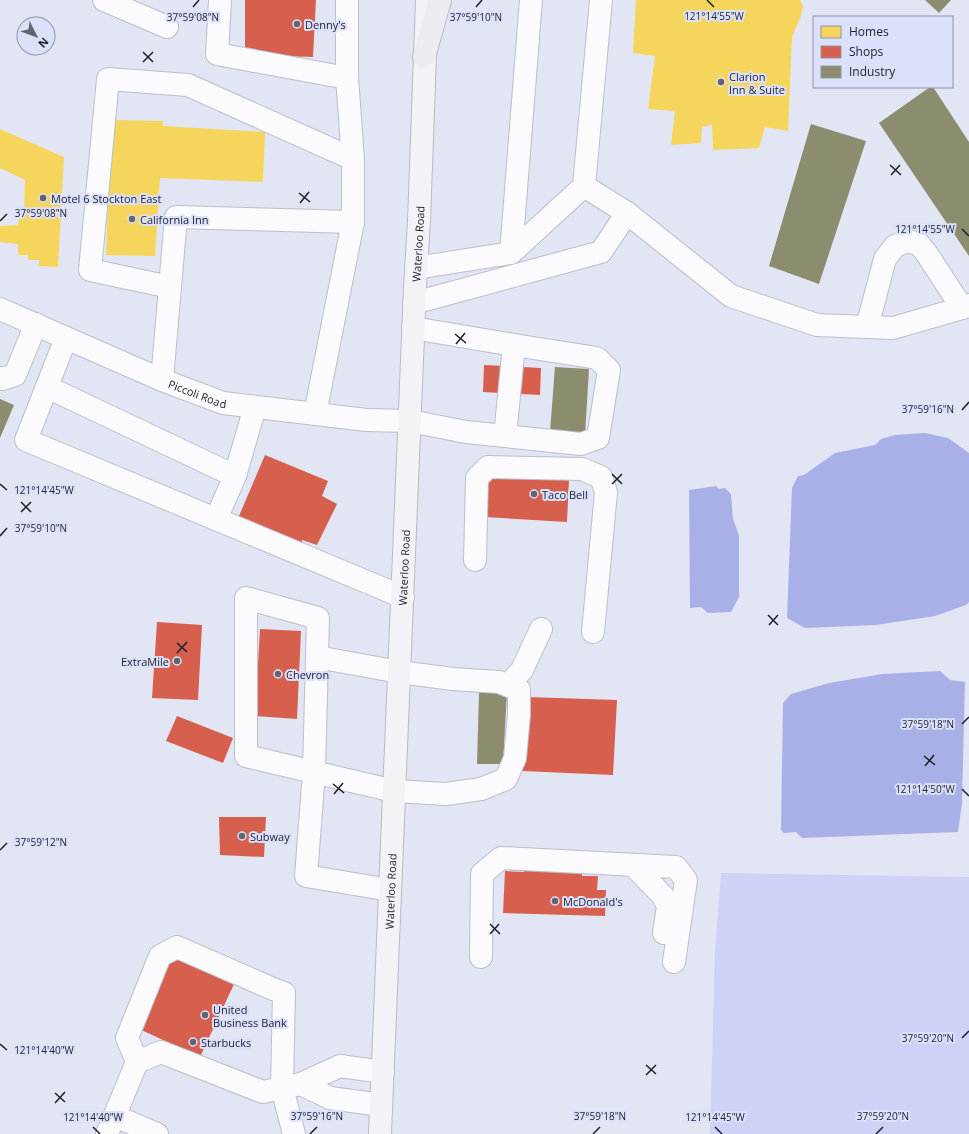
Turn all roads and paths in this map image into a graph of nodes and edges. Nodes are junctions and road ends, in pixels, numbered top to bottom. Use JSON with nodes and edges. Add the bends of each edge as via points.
{"nodes":[{"id":1,"x":104,"y":0,"type":"edge"},
{"id":2,"x":220,"y":0,"type":"edge"},
{"id":3,"x":348,"y":0,"type":"edge"},
{"id":4,"x":427,"y":0,"type":"edge"},
{"id":5,"x":440,"y":0,"type":"edge"},
{"id":6,"x":531,"y":0,"type":"edge"},
{"id":7,"x":601,"y":0,"type":"edge"},
{"id":8,"x":167,"y":27,"type":"dead end"},
{"id":9,"x":424,"y":57,"type":"junction"},
{"id":10,"x":347,"y":78,"type":"junction"},
{"id":11,"x":353,"y":159,"type":"junction"},
{"id":12,"x":584,"y":186,"type":"junction"},
{"id":13,"x":627,"y":213,"type":"junction"},
{"id":14,"x":353,"y":222,"type":"junction"},
{"id":15,"x":511,"y":253,"type":"junction"},
{"id":16,"x":416,"y":268,"type":"junction"},
{"id":17,"x":170,"y":287,"type":"junction"},
{"id":18,"x":414,"y":303,"type":"junction"},
{"id":19,"x":966,"y":307,"type":"edge"},
{"id":20,"x":0,"y":309,"type":"edge"},
{"id":21,"x":36,"y":324,"type":"junction"},
{"id":22,"x":866,"y":327,"type":"junction"},
{"id":23,"x":413,"y":328,"type":"junction"},
{"id":24,"x":66,"y":338,"type":"junction"},
{"id":25,"x":514,"y":344,"type":"junction"},
{"id":26,"x":0,"y":378,"type":"edge"},
{"id":27,"x":162,"y":380,"type":"junction"},
{"id":28,"x":47,"y":387,"type":"junction"},
{"id":29,"x":255,"y":407,"type":"junction"},
{"id":30,"x":315,"y":414,"type":"junction"},
{"id":31,"x":410,"y":421,"type":"junction"},
{"id":32,"x":505,"y":436,"type":"junction"},
{"id":33,"x":235,"y":476,"type":"junction"},
{"id":34,"x":216,"y":519,"type":"junction"},
{"id":35,"x":475,"y":560,"type":"dead end"},
{"id":36,"x":402,"y":597,"type":"junction"},
{"id":37,"x":541,"y":629,"type":"dead end"},
{"id":38,"x":593,"y":632,"type":"dead end"},
{"id":39,"x":317,"y":657,"type":"junction"},
{"id":40,"x":399,"y":672,"type":"junction"},
{"id":41,"x":508,"y":685,"type":"junction"},
{"id":42,"x":314,"y":772,"type":"junction"},
{"id":43,"x":394,"y":791,"type":"junction"},
{"id":44,"x":633,"y":865,"type":"junction"},
{"id":45,"x":390,"y":890,"type":"junction"},
{"id":46,"x":481,"y":957,"type":"dead end"},
{"id":47,"x":137,"y":1062,"type":"junction"},
{"id":48,"x":383,"y":1072,"type":"junction"},
{"id":49,"x":292,"y":1086,"type":"junction"},
{"id":50,"x":381,"y":1105,"type":"junction"},
{"id":51,"x":111,"y":1125,"type":"edge"},
{"id":52,"x":157,"y":1134,"type":"edge"},
{"id":53,"x":294,"y":1134,"type":"edge"},
{"id":54,"x":380,"y":1134,"type":"edge"}],
"edges":[{"from":1,"to":8,"type":"street"},
{"from":2,"to":10,"type":"street","via":[[217,54]]},
{"from":3,"to":10,"type":"street"},
{"from":4,"to":9,"type":"main road","name":"Waterloo Road"},
{"from":5,"to":9,"type":"highway"},
{"from":6,"to":15,"type":"street"},
{"from":7,"to":12,"type":"street"},
{"from":9,"to":16,"type":"main road","name":"Waterloo Road"},
{"from":10,"to":11,"type":"street"},
{"from":11,"to":14,"type":"street"},
{"from":11,"to":17,"type":"street","via":[[188,85],[108,79],[90,270]]},
{"from":12,"to":13,"type":"street"},
{"from":12,"to":15,"type":"street"},
{"from":13,"to":18,"type":"street","via":[[601,252]]},
{"from":13,"to":22,"type":"street","via":[[732,296],[817,325]]},
{"from":14,"to":17,"type":"street","via":[[176,217]]},
{"from":14,"to":30,"type":"street"},
{"from":15,"to":16,"type":"street"},
{"from":16,"to":18,"type":"main road","name":"Waterloo Road"},
{"from":17,"to":27,"type":"street"},
{"from":18,"to":23,"type":"main road","name":"Waterloo Road"},
{"from":19,"to":22,"type":"street","via":[[893,328]]},
{"from":19,"to":22,"type":"street","via":[[919,244],[907,241],[895,246],[885,259]]},
{"from":20,"to":21,"type":"street","name":"Piccoli Road"},
{"from":21,"to":24,"type":"street","name":"Piccoli Road"},
{"from":21,"to":26,"type":"street","via":[[15,375]]},
{"from":23,"to":25,"type":"street"},
{"from":23,"to":31,"type":"main road","name":"Waterloo Road"},
{"from":24,"to":27,"type":"street","name":"Piccoli Road"},
{"from":24,"to":28,"type":"street"},
{"from":25,"to":32,"type":"street"},
{"from":25,"to":32,"type":"street","name":"Piccoli Road","via":[[597,358],[609,370],[598,438],[581,444]]},
{"from":27,"to":29,"type":"street","name":"Piccoli Road","via":[[223,403]]},
{"from":28,"to":33,"type":"street"},
{"from":28,"to":34,"type":"street","via":[[26,440]]},
{"from":29,"to":30,"type":"street","name":"Piccoli Road"},
{"from":29,"to":33,"type":"street"},
{"from":30,"to":31,"type":"street","name":"Piccoli Road","via":[[366,420]]},
{"from":31,"to":32,"type":"street","name":"Piccoli Road","via":[[466,432]]},
{"from":31,"to":36,"type":"main road","name":"Waterloo Road"},
{"from":33,"to":34,"type":"street"},
{"from":34,"to":36,"type":"street"},
{"from":35,"to":38,"type":"street","via":[[478,478],[488,467],[582,469],[601,477],[606,492]]},
{"from":36,"to":40,"type":"main road","name":"Waterloo Road"},
{"from":37,"to":41,"type":"street","via":[[522,670]]},
{"from":39,"to":40,"type":"street"},
{"from":39,"to":42,"type":"street"},
{"from":39,"to":42,"type":"street","via":[[318,618],[246,598],[246,756]]},
{"from":40,"to":41,"type":"street","via":[[493,681]]},
{"from":40,"to":43,"type":"main road","name":"Waterloo Road"},
{"from":41,"to":43,"type":"street","via":[[519,690],[519,715],[514,758],[506,780],[481,789],[446,794]]},
{"from":42,"to":43,"type":"street"},
{"from":42,"to":45,"type":"street","via":[[306,876]]},
{"from":43,"to":45,"type":"main road","name":"Waterloo Road"},
{"from":44,"to":44,"type":"street","via":[[663,896],[668,906],[667,962],[686,880],[676,867]]},
{"from":44,"to":46,"type":"street","via":[[501,858],[482,874]]},
{"from":45,"to":48,"type":"main road","name":"Waterloo Road"},
{"from":47,"to":49,"type":"street","via":[[161,1052],[263,1092]]},
{"from":47,"to":49,"type":"street","via":[[127,1038],[160,956],[177,947],[284,992]]},
{"from":47,"to":51,"type":"street"},
{"from":48,"to":49,"type":"street","via":[[340,1066]]},
{"from":48,"to":50,"type":"main road","name":"Waterloo Road"},
{"from":49,"to":50,"type":"street","via":[[330,1098]]},
{"from":49,"to":53,"type":"street"},
{"from":50,"to":54,"type":"main road","name":"Waterloo Road"},
{"from":51,"to":52,"type":"street"}]}
